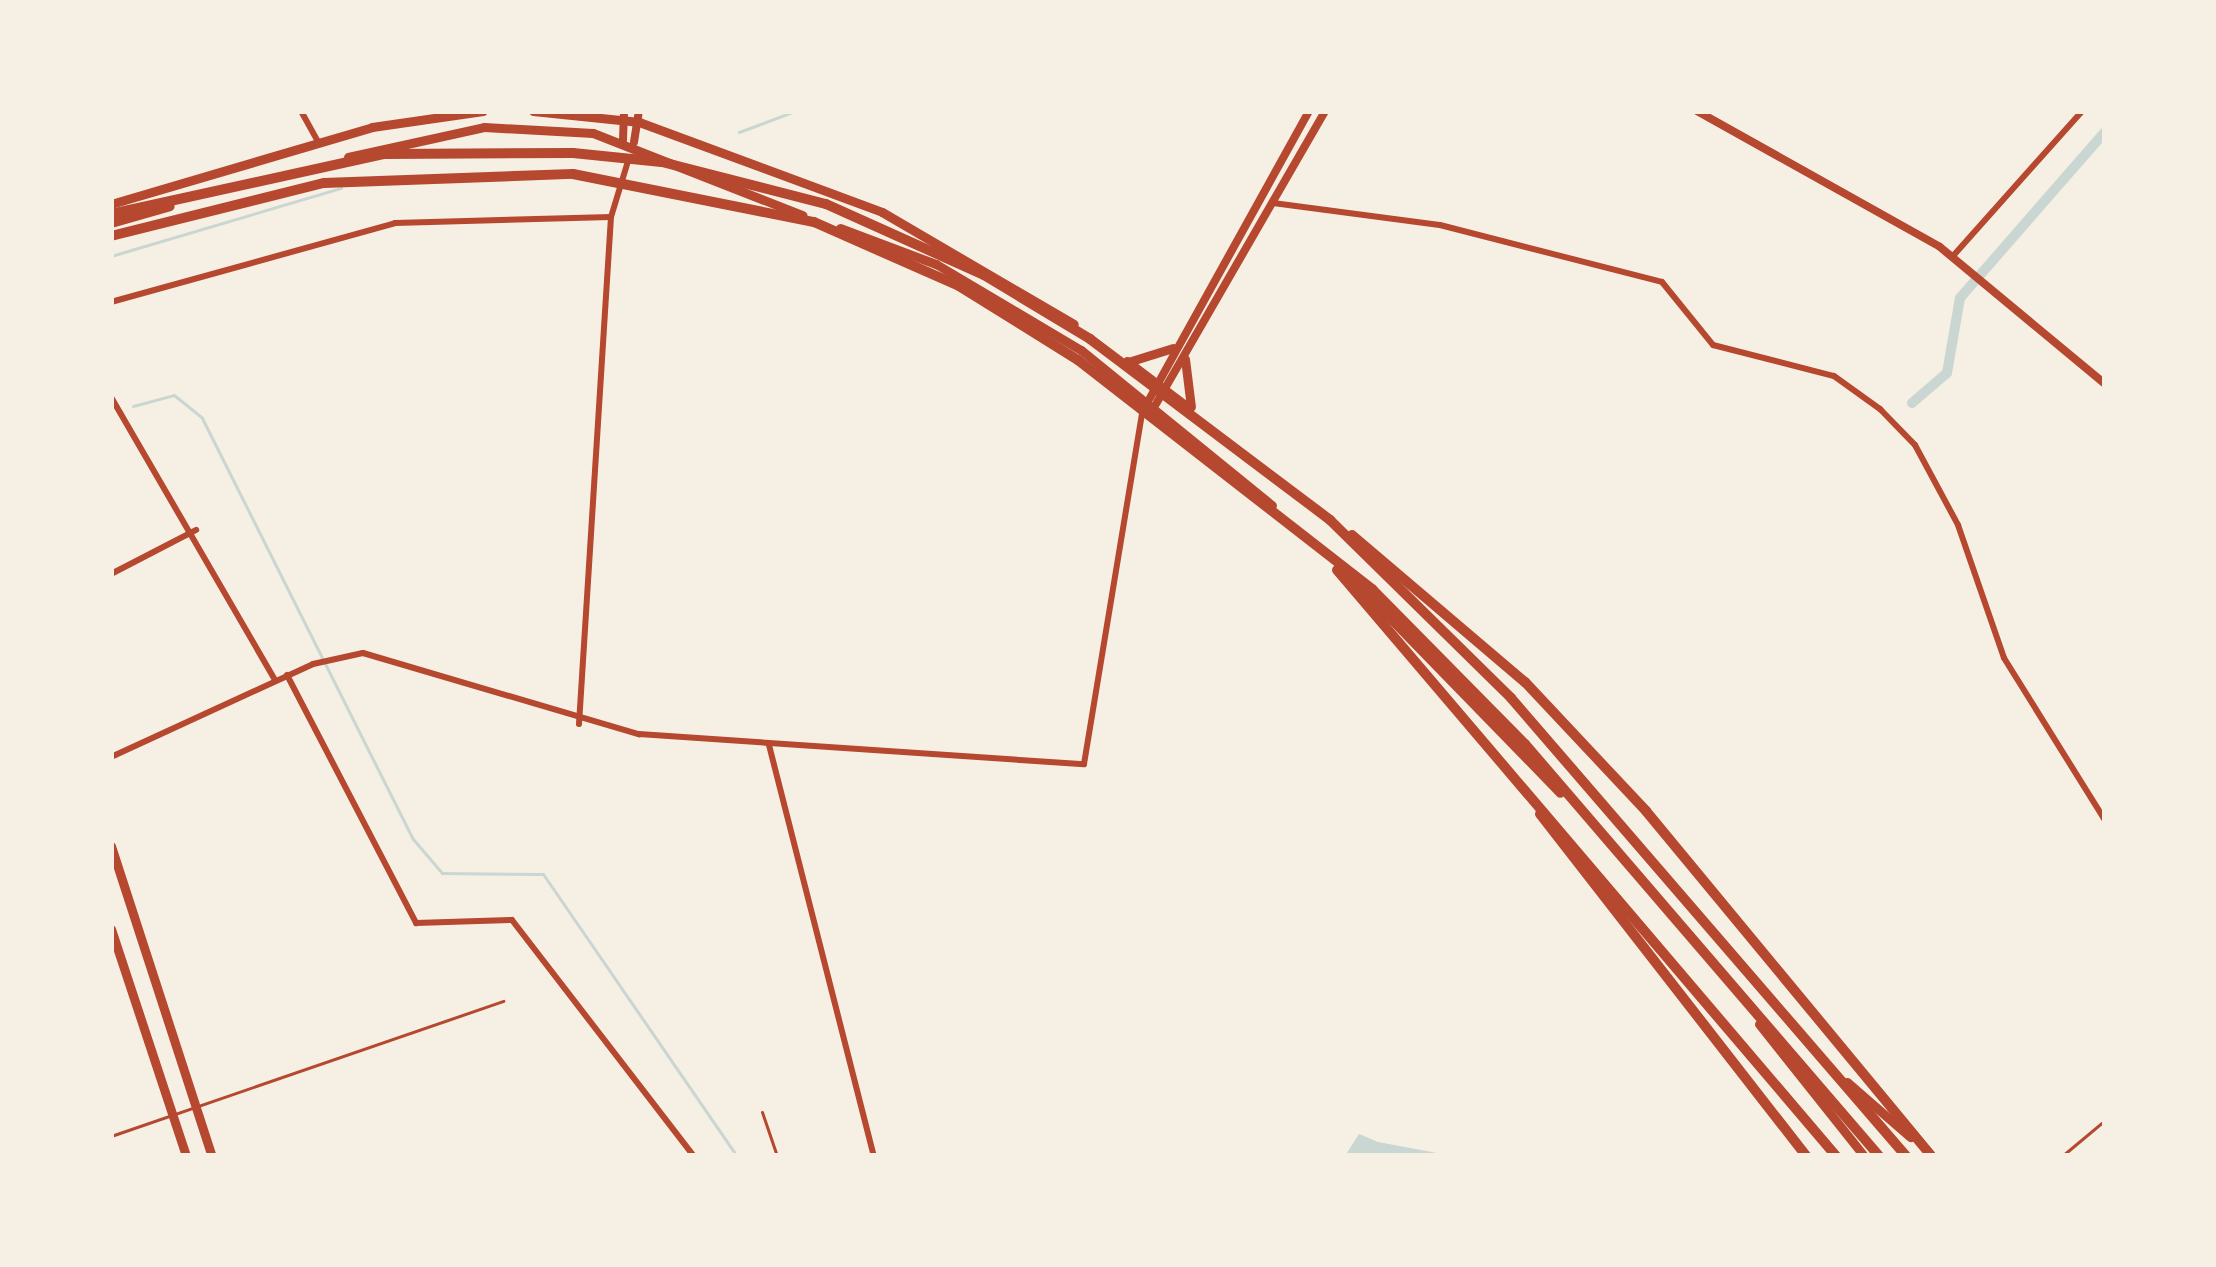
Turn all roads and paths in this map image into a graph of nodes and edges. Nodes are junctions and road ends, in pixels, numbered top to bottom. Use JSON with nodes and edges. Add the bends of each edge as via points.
{"nodes":[{"id":1,"x":301,"y":111,"type":"edge"},
{"id":2,"x":483,"y":111,"type":"edge"},
{"id":3,"x":533,"y":111,"type":"edge"},
{"id":4,"x":1309,"y":111,"type":"edge"},
{"id":5,"x":1325,"y":111,"type":"edge"},
{"id":6,"x":1697,"y":111,"type":"edge"},
{"id":7,"x":2082,"y":111,"type":"edge"},
{"id":8,"x":566,"y":112,"type":"edge"},
{"id":9,"x":624,"y":116,"type":"edge"},
{"id":10,"x":639,"y":117,"type":"edge"},
{"id":11,"x":484,"y":127,"type":"junction"},
{"id":12,"x":628,"y":141,"type":"junction"},
{"id":13,"x":318,"y":142,"type":"junction"},
{"id":14,"x":1273,"y":202,"type":"junction"},
{"id":15,"x":111,"y":204,"type":"edge"},
{"id":16,"x":611,"y":218,"type":"junction"},
{"id":17,"x":111,"y":219,"type":"edge"},
{"id":18,"x":111,"y":236,"type":"edge"},
{"id":19,"x":1952,"y":256,"type":"junction"},
{"id":20,"x":111,"y":302,"type":"edge"},
{"id":21,"x":1173,"y":348,"type":"junction"},
{"id":22,"x":1185,"y":359,"type":"junction"},
{"id":23,"x":1128,"y":362,"type":"junction"},
{"id":24,"x":2105,"y":384,"type":"edge"},
{"id":25,"x":1161,"y":385,"type":"junction"},
{"id":26,"x":111,"y":397,"type":"edge"},
{"id":27,"x":1153,"y":401,"type":"junction"},
{"id":28,"x":1193,"y":412,"type":"junction"},
{"id":29,"x":1330,"y":520,"type":"junction"},
{"id":30,"x":196,"y":530,"type":"junction"},
{"id":31,"x":1331,"y":562,"type":"junction"},
{"id":32,"x":111,"y":574,"type":"edge"},
{"id":33,"x":287,"y":675,"type":"junction"},
{"id":34,"x":275,"y":680,"type":"junction"},
{"id":35,"x":579,"y":724,"type":"junction"},
{"id":36,"x":769,"y":745,"type":"junction"},
{"id":37,"x":111,"y":757,"type":"edge"},
{"id":38,"x":1527,"y":790,"type":"junction"},
{"id":39,"x":2105,"y":820,"type":"edge"},
{"id":40,"x":111,"y":846,"type":"edge"},
{"id":41,"x":111,"y":929,"type":"edge"},
{"id":42,"x":113,"y":942,"type":"edge"},
{"id":43,"x":503,"y":1001,"type":"dead end"},
{"id":44,"x":1847,"y":1082,"type":"junction"},
{"id":45,"x":195,"y":1107,"type":"junction"},
{"id":46,"x":762,"y":1112,"type":"dead end"},
{"id":47,"x":172,"y":1114,"type":"junction"},
{"id":48,"x":2105,"y":1120,"type":"edge"},
{"id":49,"x":111,"y":1136,"type":"edge"},
{"id":50,"x":186,"y":1156,"type":"edge"},
{"id":51,"x":212,"y":1156,"type":"edge"},
{"id":52,"x":694,"y":1156,"type":"edge"},
{"id":53,"x":777,"y":1156,"type":"edge"},
{"id":54,"x":874,"y":1156,"type":"edge"},
{"id":55,"x":1806,"y":1156,"type":"edge"},
{"id":56,"x":1836,"y":1156,"type":"edge"},
{"id":57,"x":1864,"y":1156,"type":"edge"},
{"id":58,"x":1879,"y":1156,"type":"edge"},
{"id":59,"x":1908,"y":1156,"type":"edge"},
{"id":60,"x":1932,"y":1156,"type":"edge"},
{"id":61,"x":2062,"y":1156,"type":"edge"}],
"edges":[{"from":1,"to":13,"type":"street"},
{"from":2,"to":11,"type":"main road"},
{"from":2,"to":13,"type":"main road"},
{"from":3,"to":8,"type":"main road"},
{"from":4,"to":21,"type":"street"},
{"from":5,"to":14,"type":"street"},
{"from":6,"to":19,"type":"street"},
{"from":7,"to":19,"type":"street"},
{"from":8,"to":9,"type":"main road"},
{"from":9,"to":10,"type":"main road"},
{"from":9,"to":12,"type":"street"},
{"from":10,"to":12,"type":"street"},
{"from":10,"to":23,"type":"main road","via":[[927,234]]},
{"from":11,"to":12,"type":"main road"},
{"from":11,"to":17,"type":"main road"},
{"from":12,"to":16,"type":"street"},
{"from":12,"to":27,"type":"main road","via":[[693,181],[936,264]]},
{"from":13,"to":15,"type":"main road"},
{"from":14,"to":22,"type":"street"},
{"from":14,"to":39,"type":"street","via":[[1440,225],[1663,282],[1713,345],[1834,376],[1880,409],[1915,445],[1958,526],[2005,658]]},
{"from":16,"to":20,"type":"street","via":[[395,223]]},
{"from":16,"to":35,"type":"street"},
{"from":17,"to":29,"type":"highway","via":[[385,154],[532,151],[702,171],[826,204],[984,274],[1090,339]]},
{"from":18,"to":31,"type":"highway","via":[[324,184],[449,172],[573,174],[754,205],[883,250],[1018,321]]},
{"from":19,"to":24,"type":"street"},
{"from":21,"to":23,"type":"main road"},
{"from":21,"to":25,"type":"street"},
{"from":22,"to":25,"type":"street"},
{"from":22,"to":28,"type":"main road"},
{"from":23,"to":25,"type":"main road"},
{"from":25,"to":27,"type":"street"},
{"from":25,"to":28,"type":"main road"},
{"from":26,"to":30,"type":"street"},
{"from":27,"to":36,"type":"street","via":[[1084,764]]},
{"from":27,"to":57,"type":"main road","via":[[1317,544],[1541,771]]},
{"from":28,"to":44,"type":"main road","via":[[1527,720]]},
{"from":29,"to":59,"type":"highway","via":[[1511,698]]},
{"from":29,"to":60,"type":"highway","via":[[1393,562],[1525,682],[1732,909]]},
{"from":30,"to":32,"type":"street"},
{"from":30,"to":34,"type":"street"},
{"from":31,"to":38,"type":"highway"},
{"from":31,"to":58,"type":"highway","via":[[1525,744]]},
{"from":33,"to":34,"type":"street"},
{"from":33,"to":35,"type":"street","via":[[336,656],[388,656]]},
{"from":33,"to":52,"type":"street","via":[[416,923],[512,920]]},
{"from":34,"to":37,"type":"street"},
{"from":35,"to":36,"type":"street"},
{"from":36,"to":54,"type":"street"},
{"from":38,"to":55,"type":"highway","via":[[1563,856]]},
{"from":38,"to":56,"type":"highway"},
{"from":40,"to":45,"type":"main road"},
{"from":41,"to":42,"type":"main road"},
{"from":42,"to":47,"type":"main road"},
{"from":43,"to":45,"type":"lane"},
{"from":44,"to":59,"type":"main road"},
{"from":44,"to":60,"type":"main road"},
{"from":45,"to":47,"type":"lane"},
{"from":45,"to":51,"type":"main road"},
{"from":46,"to":53,"type":"lane"},
{"from":47,"to":49,"type":"lane"},
{"from":47,"to":50,"type":"main road"},
{"from":48,"to":61,"type":"lane"}]}
